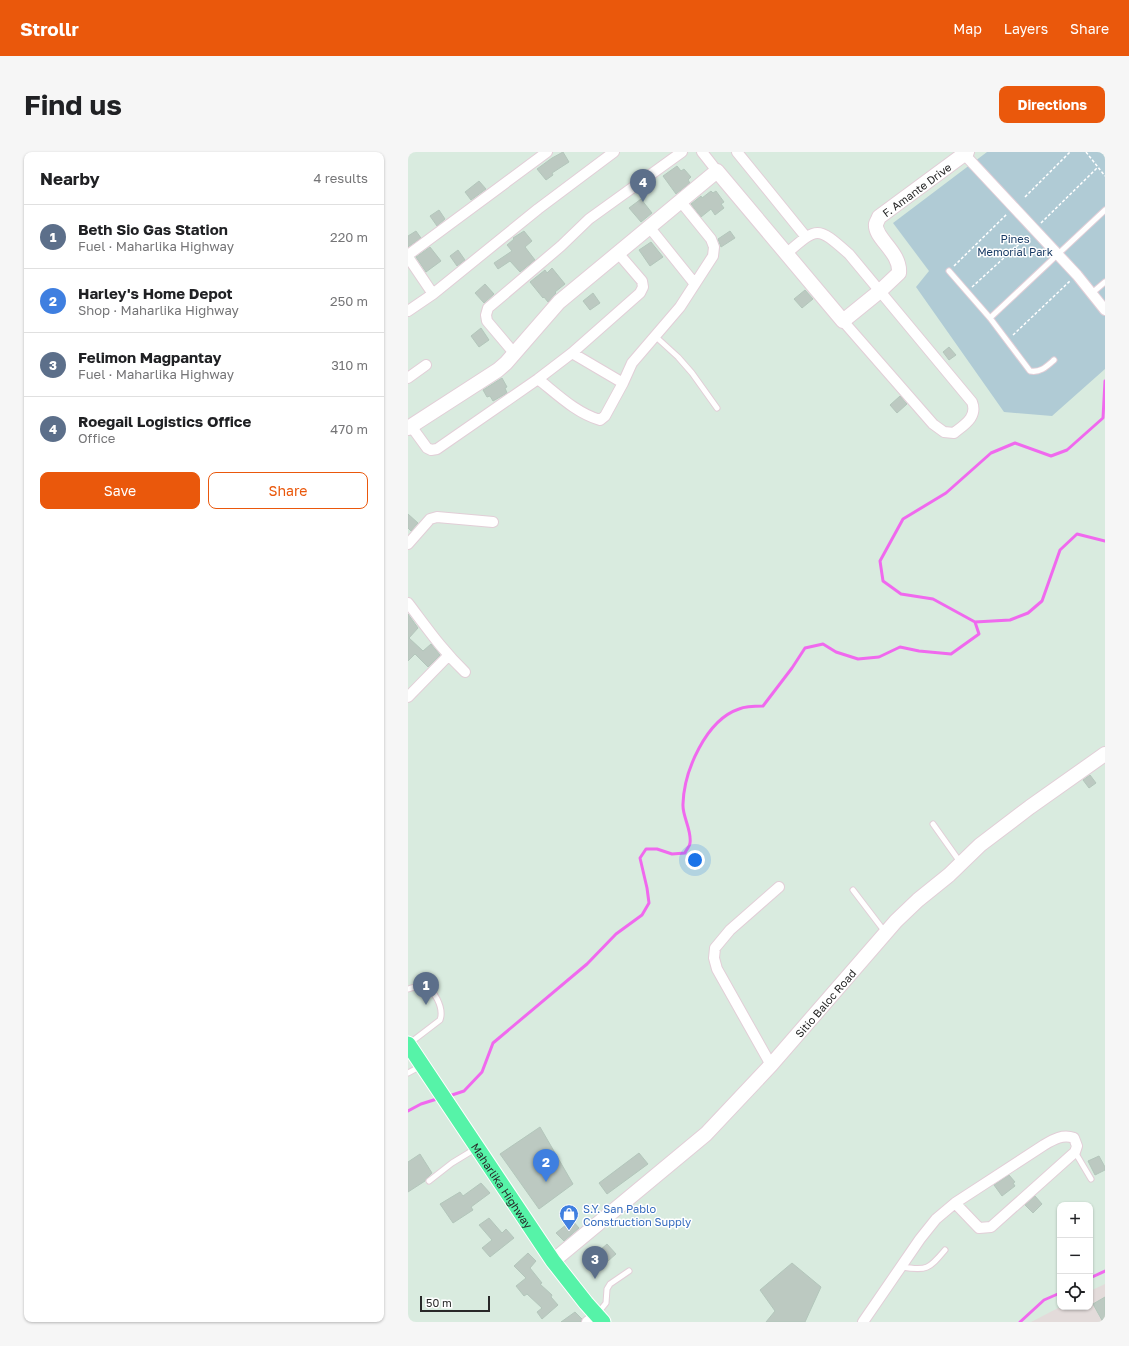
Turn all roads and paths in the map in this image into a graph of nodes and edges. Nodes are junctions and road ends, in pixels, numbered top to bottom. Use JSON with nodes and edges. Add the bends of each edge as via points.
{"nodes":[{"id":1,"x":547,"y":152,"type":"edge"},
{"id":2,"x":614,"y":152,"type":"edge"},
{"id":3,"x":682,"y":152,"type":"edge"},
{"id":4,"x":702,"y":152,"type":"edge"},
{"id":5,"x":737,"y":152,"type":"edge"},
{"id":6,"x":1070,"y":152,"type":"edge"},
{"id":7,"x":1086,"y":152,"type":"edge"},
{"id":8,"x":964,"y":153,"type":"edge"},
{"id":9,"x":717,"y":171,"type":"junction"},
{"id":10,"x":1105,"y":176,"type":"edge"},
{"id":11,"x":1025,"y":196,"type":"dead end"},
{"id":12,"x":681,"y":202,"type":"junction"},
{"id":13,"x":1105,"y":210,"type":"edge"},
{"id":14,"x":1009,"y":212,"type":"dead end"},
{"id":15,"x":650,"y":228,"type":"junction"},
{"id":16,"x":806,"y":237,"type":"junction"},
{"id":17,"x":618,"y":253,"type":"junction"},
{"id":18,"x":786,"y":254,"type":"junction"},
{"id":19,"x":1058,"y":254,"type":"junction"},
{"id":20,"x":408,"y":256,"type":"edge"},
{"id":21,"x":949,"y":271,"type":"joint"},
{"id":22,"x":1077,"y":275,"type":"junction"},
{"id":23,"x":1105,"y":282,"type":"edge"},
{"id":24,"x":695,"y":284,"type":"junction"},
{"id":25,"x":880,"y":291,"type":"junction"},
{"id":26,"x":1092,"y":293,"type":"junction"},
{"id":27,"x":433,"y":294,"type":"junction"},
{"id":28,"x":1105,"y":310,"type":"edge"},
{"id":29,"x":408,"y":311,"type":"edge"},
{"id":30,"x":990,"y":318,"type":"junction"},
{"id":31,"x":843,"y":321,"type":"junction"},
{"id":32,"x":655,"y":336,"type":"junction"},
{"id":33,"x":1007,"y":341,"type":"junction"},
{"id":34,"x":514,"y":353,"type":"junction"},
{"id":35,"x":572,"y":353,"type":"junction"},
{"id":36,"x":1054,"y":360,"type":"dead end"},
{"id":37,"x":426,"y":365,"type":"dead end"},
{"id":38,"x":408,"y":378,"type":"edge"},
{"id":39,"x":538,"y":379,"type":"junction"},
{"id":40,"x":623,"y":383,"type":"junction"},
{"id":41,"x":717,"y":408,"type":"dead end"},
{"id":42,"x":409,"y":427,"type":"edge"},
{"id":43,"x":493,"y":522,"type":"dead end"},
{"id":44,"x":408,"y":544,"type":"edge"},
{"id":45,"x":408,"y":603,"type":"edge"},
{"id":46,"x":448,"y":656,"type":"junction"},
{"id":47,"x":465,"y":672,"type":"dead end"},
{"id":48,"x":408,"y":697,"type":"edge"},
{"id":49,"x":1105,"y":754,"type":"edge"},
{"id":50,"x":933,"y":824,"type":"dead end"},
{"id":51,"x":961,"y":863,"type":"junction"},
{"id":52,"x":779,"y":887,"type":"dead end"},
{"id":53,"x":853,"y":890,"type":"dead end"},
{"id":54,"x":885,"y":933,"type":"junction"},
{"id":55,"x":408,"y":989,"type":"edge"},
{"id":56,"x":408,"y":1044,"type":"edge"},
{"id":57,"x":422,"y":1065,"type":"junction"},
{"id":58,"x":771,"y":1065,"type":"junction"},
{"id":59,"x":408,"y":1073,"type":"edge"},
{"id":60,"x":477,"y":1148,"type":"junction"},
{"id":61,"x":1075,"y":1152,"type":"junction"},
{"id":62,"x":1091,"y":1179,"type":"dead end"},
{"id":63,"x":428,"y":1181,"type":"dead end"},
{"id":64,"x":955,"y":1203,"type":"junction"},
{"id":65,"x":945,"y":1250,"type":"dead end"},
{"id":66,"x":553,"y":1261,"type":"junction"},
{"id":67,"x":902,"y":1267,"type":"junction"},
{"id":68,"x":628,"y":1271,"type":"dead end"},
{"id":69,"x":595,"y":1320,"type":"edge"},
{"id":70,"x":863,"y":1322,"type":"edge"}],
"edges":[{"from":1,"to":20,"type":"street"},
{"from":2,"to":27,"type":"street","via":[[538,209]]},
{"from":3,"to":34,"type":"street","via":[[589,219],[488,308],[487,321]]},
{"from":4,"to":9,"type":"street"},
{"from":5,"to":16,"type":"street"},
{"from":6,"to":11,"type":"path"},
{"from":7,"to":10,"type":"path"},
{"from":8,"to":19,"type":"street"},
{"from":8,"to":25,"type":"street","name":"F. Amante Drive","via":[[879,218],[876,224],[878,231],[896,256],[899,266],[899,273]]},
{"from":9,"to":12,"type":"street"},
{"from":9,"to":18,"type":"street"},
{"from":12,"to":15,"type":"street"},
{"from":12,"to":24,"type":"street","via":[[711,239],[714,247],[713,256]]},
{"from":13,"to":19,"type":"lane"},
{"from":14,"to":21,"type":"path"},
{"from":15,"to":17,"type":"street"},
{"from":15,"to":24,"type":"street"},
{"from":16,"to":18,"type":"street"},
{"from":16,"to":25,"type":"street","via":[[822,233],[830,237],[849,254]]},
{"from":17,"to":34,"type":"street","via":[[559,302]]},
{"from":17,"to":35,"type":"street","via":[[642,281],[643,287],[640,293]]},
{"from":18,"to":31,"type":"street"},
{"from":19,"to":22,"type":"street"},
{"from":19,"to":30,"type":"lane"},
{"from":20,"to":27,"type":"street"},
{"from":21,"to":30,"type":"lane"},
{"from":22,"to":26,"type":"street"},
{"from":22,"to":33,"type":"path"},
{"from":23,"to":26,"type":"lane"},
{"from":24,"to":32,"type":"street","via":[[680,307]]},
{"from":25,"to":31,"type":"street","name":"F. Amante Drive"},
{"from":25,"to":31,"type":"street","via":[[972,402],[972,416],[962,426],[954,432],[944,432],[934,424]]},
{"from":26,"to":28,"type":"street"},
{"from":27,"to":29,"type":"street"},
{"from":30,"to":33,"type":"lane"},
{"from":32,"to":40,"type":"street","via":[[632,363]]},
{"from":32,"to":41,"type":"lane","via":[[692,373]]},
{"from":33,"to":36,"type":"lane","via":[[1030,371],[1043,369]]},
{"from":34,"to":42,"type":"street","via":[[498,370]]},
{"from":35,"to":39,"type":"street"},
{"from":35,"to":40,"type":"street"},
{"from":37,"to":38,"type":"street"},
{"from":39,"to":40,"type":"street","via":[[572,405],[600,420],[605,416]]},
{"from":39,"to":42,"type":"street","via":[[437,449],[427,448]]},
{"from":43,"to":44,"type":"street","via":[[437,517],[430,519]]},
{"from":45,"to":46,"type":"street"},
{"from":46,"to":47,"type":"street"},
{"from":46,"to":48,"type":"street"},
{"from":49,"to":51,"type":"street","name":"Sitio Baloc Road","via":[[986,840]]},
{"from":50,"to":51,"type":"lane"},
{"from":51,"to":54,"type":"street","name":"Sitio Baloc Road"},
{"from":52,"to":58,"type":"street","via":[[730,930],[715,948],[714,958],[717,969]]},
{"from":53,"to":54,"type":"lane"},
{"from":54,"to":58,"type":"street","name":"Sitio Baloc Road"},
{"from":55,"to":56,"type":"lane","via":[[421,986],[428,988],[434,993],[442,1012],[440,1020]]},
{"from":56,"to":57,"type":"main road","name":"Maharlika Highway"},
{"from":57,"to":59,"type":"lane"},
{"from":57,"to":60,"type":"main road","name":"Maharlika Highway"},
{"from":58,"to":66,"type":"street","name":"Sitio Baloc Road","via":[[706,1134]]},
{"from":60,"to":63,"type":"lane"},
{"from":60,"to":66,"type":"main road","name":"Maharlika Highway"},
{"from":61,"to":62,"type":"lane"},
{"from":61,"to":64,"type":"street","via":[[1077,1146],[1074,1138],[1056,1138]]},
{"from":61,"to":64,"type":"street","via":[[991,1227],[979,1228]]},
{"from":64,"to":67,"type":"street","via":[[920,1239]]},
{"from":65,"to":67,"type":"lane","via":[[927,1267],[919,1270]]},
{"from":66,"to":69,"type":"main road","name":"Maharlika Highway"},
{"from":67,"to":70,"type":"street"},
{"from":68,"to":69,"type":"lane","via":[[610,1284],[606,1303]]}]}
